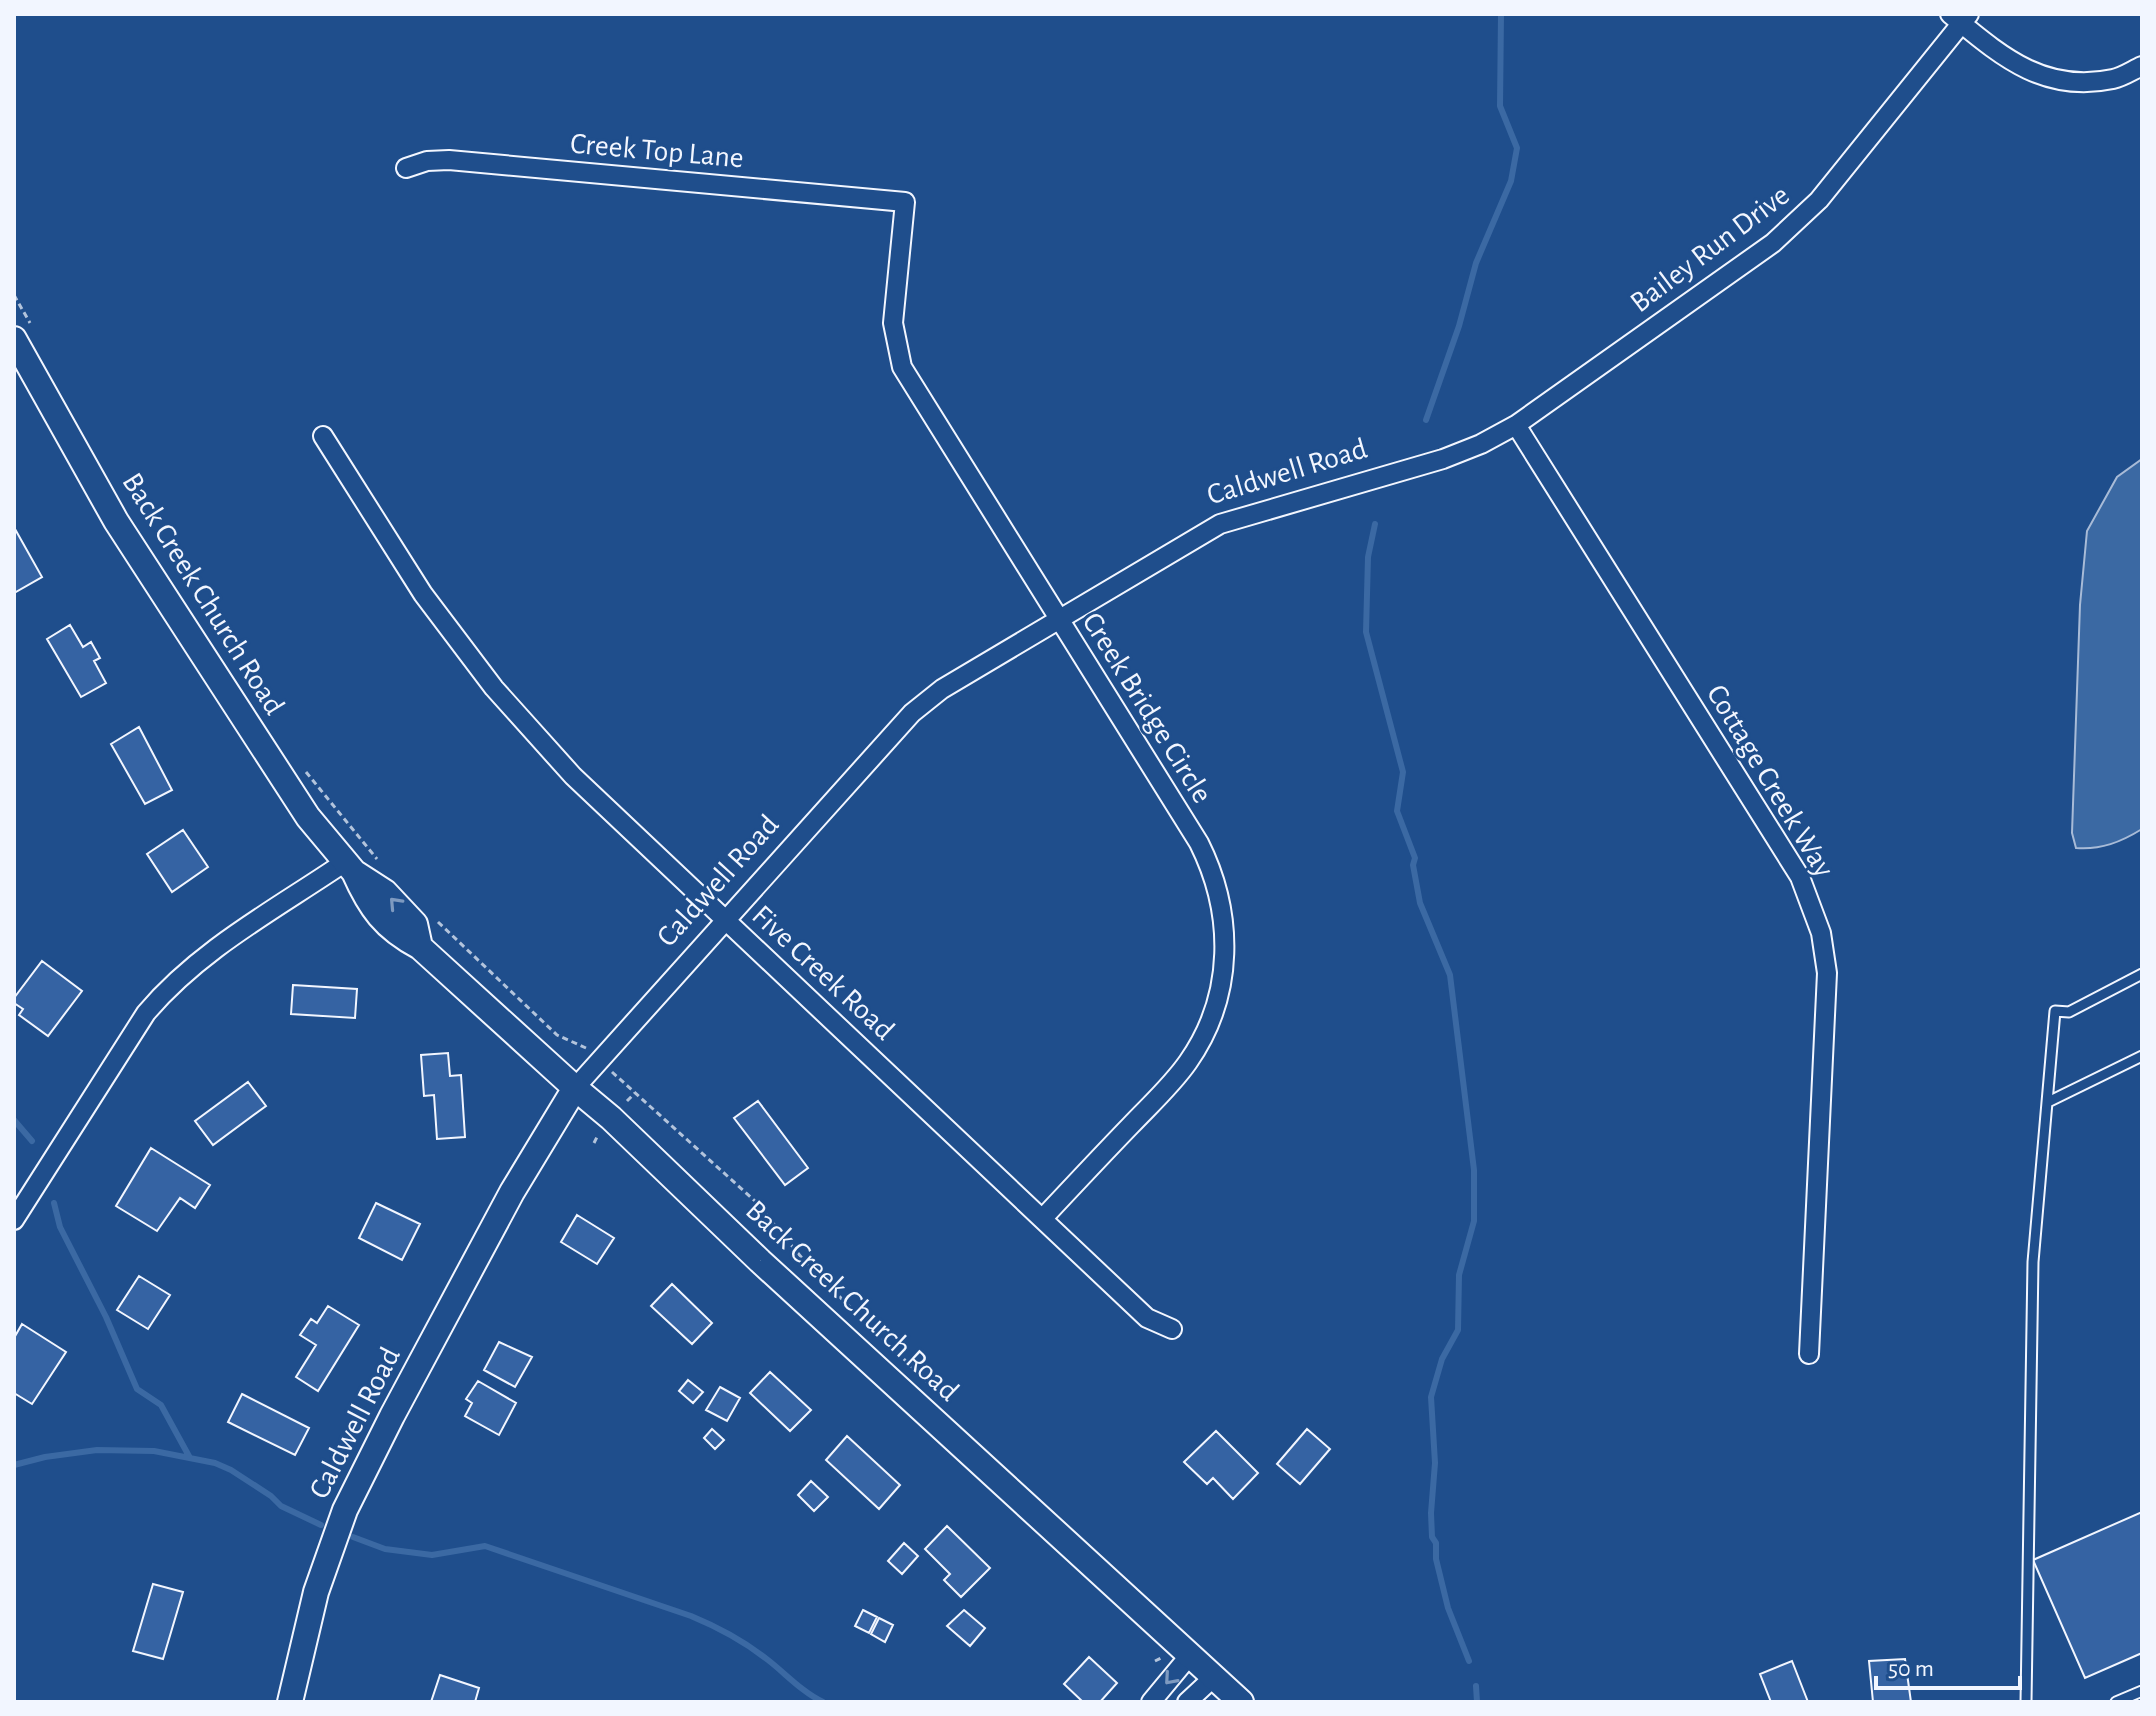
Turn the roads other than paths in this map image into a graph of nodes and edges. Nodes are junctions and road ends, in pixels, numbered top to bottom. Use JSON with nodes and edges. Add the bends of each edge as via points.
{"nodes":[{"id":1,"x":1960,"y":17,"type":"edge"},
{"id":2,"x":2142,"y":66,"type":"edge"},
{"id":3,"x":406,"y":168,"type":"dead end"},
{"id":4,"x":905,"y":202,"type":"joint"},
{"id":5,"x":22,"y":331,"type":"edge"},
{"id":6,"x":1516,"y":425,"type":"junction"},
{"id":7,"x":323,"y":436,"type":"dead end"},
{"id":8,"x":1058,"y":619,"type":"junction"},
{"id":9,"x":350,"y":867,"type":"junction"},
{"id":10,"x":727,"y":920,"type":"junction"},
{"id":11,"x":2142,"y":974,"type":"edge"},
{"id":12,"x":2142,"y":1056,"type":"edge"},
{"id":13,"x":575,"y":1088,"type":"junction"},
{"id":14,"x":2048,"y":1102,"type":"junction"},
{"id":15,"x":1043,"y":1218,"type":"junction"},
{"id":16,"x":14,"y":1220,"type":"edge"},
{"id":17,"x":1172,"y":1329,"type":"dead end"},
{"id":18,"x":1809,"y":1354,"type":"dead end"},
{"id":19,"x":1190,"y":1655,"type":"junction"},
{"id":20,"x":1215,"y":1676,"type":"junction"},
{"id":21,"x":2142,"y":1691,"type":"edge"},
{"id":22,"x":290,"y":1702,"type":"edge"},
{"id":23,"x":1151,"y":1702,"type":"edge"},
{"id":24,"x":1187,"y":1702,"type":"edge"},
{"id":25,"x":1241,"y":1702,"type":"edge"},
{"id":26,"x":2026,"y":1702,"type":"edge"},
{"id":27,"x":2116,"y":1702,"type":"edge"}],
"edges":[{"from":1,"to":2,"type":"street","via":[[2017,66],[2065,82],[2115,79]]},
{"from":1,"to":6,"type":"street","name":"Bailey Run Drive","via":[[1819,200],[1773,243]]},
{"from":3,"to":4,"type":"street","name":"Creek Top Lane","via":[[449,160]]},
{"from":4,"to":8,"type":"street","name":"Creek Bridge Circle","via":[[893,323],[902,367]]},
{"from":5,"to":9,"type":"street","name":"Back Creek Church Road","via":[[132,547],[299,804]]},
{"from":6,"to":8,"type":"street","name":"Caldwell Road","via":[[1443,459],[1220,524]]},
{"from":6,"to":18,"type":"street","name":"Cottage Creek Way","via":[[1800,877],[1816,914],[1827,973]]},
{"from":7,"to":10,"type":"street","name":"Five Creek Road","via":[[423,594],[494,688],[614,818]]},
{"from":8,"to":10,"type":"street","name":"Caldwell Road","via":[[926,700]]},
{"from":8,"to":15,"type":"street","name":"Creek Bridge Circle","via":[[1199,843],[1219,891],[1226,944],[1216,1006],[1188,1062]]},
{"from":9,"to":13,"type":"street","name":"Back Creek Church Road","via":[[385,892],[415,924],[420,947]]},
{"from":9,"to":16,"type":"street","via":[[215,950],[169,985]]},
{"from":10,"to":13,"type":"street","name":"Caldwell Road"},
{"from":10,"to":15,"type":"street","name":"Five Creek Road"},
{"from":11,"to":14,"type":"lane","via":[[2069,1012],[2055,1011]]},
{"from":12,"to":14,"type":"lane"},
{"from":13,"to":19,"type":"street","name":"Back Creek Church Road"},
{"from":13,"to":22,"type":"street","name":"Caldwell Road","via":[[512,1192],[345,1510],[316,1592]]},
{"from":14,"to":26,"type":"lane","via":[[2033,1262]]},
{"from":15,"to":17,"type":"street","name":"Five Creek Road","via":[[1147,1318]]},
{"from":19,"to":20,"type":"street","name":"Back Creek Church Road"},
{"from":19,"to":23,"type":"street","one_way":true},
{"from":20,"to":24,"type":"street"},
{"from":20,"to":25,"type":"street","name":"Back Creek Church Road"},
{"from":21,"to":27,"type":"lane"}]}
